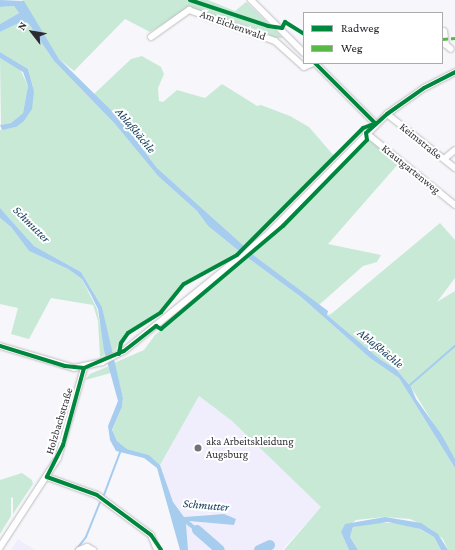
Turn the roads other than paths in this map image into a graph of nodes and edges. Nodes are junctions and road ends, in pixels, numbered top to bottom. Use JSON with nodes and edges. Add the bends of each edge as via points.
{"nodes":[{"id":1,"x":250,"y":0,"type":"edge"},
{"id":2,"x":444,"y":31,"type":"dead end"},
{"id":3,"x":151,"y":37,"type":"dead end"},
{"id":4,"x":451,"y":49,"type":"dead end"},
{"id":5,"x":303,"y":51,"type":"edge"},
{"id":6,"x":312,"y":64,"type":"edge"},
{"id":7,"x":315,"y":64,"type":"edge"},
{"id":8,"x":455,"y":72,"type":"edge"},
{"id":9,"x":387,"y":114,"type":"junction"},
{"id":10,"x":376,"y":124,"type":"junction"},
{"id":11,"x":366,"y":133,"type":"junction"},
{"id":12,"x":455,"y":150,"type":"edge"},
{"id":13,"x":444,"y":159,"type":"junction"},
{"id":14,"x":455,"y":168,"type":"edge"},
{"id":15,"x":455,"y":205,"type":"edge"},
{"id":16,"x":0,"y":346,"type":"edge"},
{"id":17,"x":84,"y":368,"type":"junction"},
{"id":18,"x":47,"y":477,"type":"junction"},
{"id":19,"x":0,"y":547,"type":"edge"},
{"id":20,"x":158,"y":549,"type":"edge"},
{"id":21,"x":79,"y":550,"type":"edge"},
{"id":22,"x":93,"y":550,"type":"edge"}],
"edges":[{"from":1,"to":5,"type":"street","name":"Am Eichenwald"},
{"from":2,"to":4,"type":"street","via":[[446,45]]},
{"from":3,"to":6,"type":"street","name":"Am Eichenwald","via":[[189,10],[275,41],[304,67]]},
{"from":7,"to":10,"type":"street","name":"Am Eichenwald"},
{"from":8,"to":9,"type":"street","via":[[424,88]]},
{"from":9,"to":10,"type":"street"},
{"from":9,"to":13,"type":"street","name":"Keimstraße"},
{"from":10,"to":11,"type":"street"},
{"from":11,"to":15,"type":"street","name":"Krautgartenweg"},
{"from":11,"to":17,"type":"street","via":[[239,259],[119,354]]},
{"from":12,"to":13,"type":"street"},
{"from":13,"to":14,"type":"street","name":"Keimstraße"},
{"from":16,"to":17,"type":"street","via":[[65,366]]},
{"from":17,"to":18,"type":"street","name":"Holzbachstraße","via":[[63,445]]},
{"from":18,"to":19,"type":"street","name":"Holzbachstraße"},
{"from":18,"to":20,"type":"street","via":[[97,495],[151,535]]},
{"from":21,"to":22,"type":"street","via":[[87,547]]}]}
